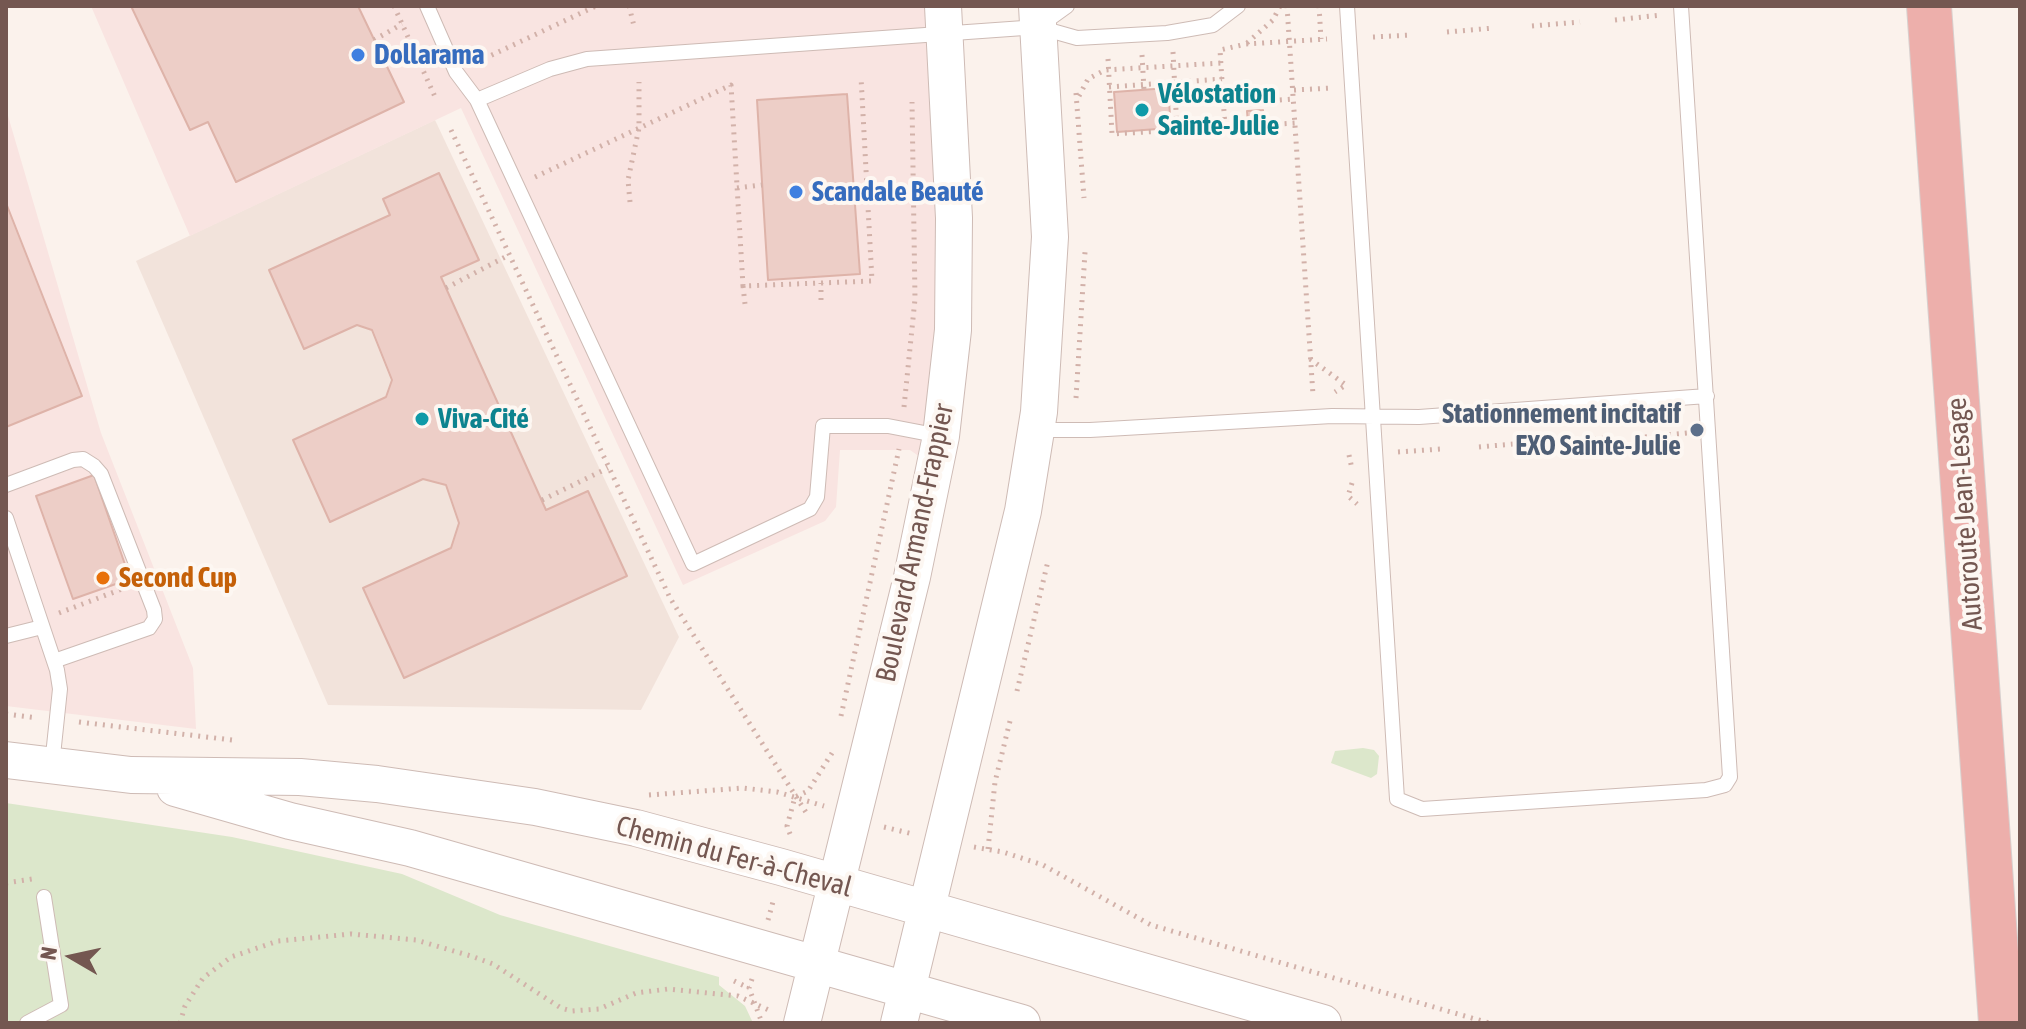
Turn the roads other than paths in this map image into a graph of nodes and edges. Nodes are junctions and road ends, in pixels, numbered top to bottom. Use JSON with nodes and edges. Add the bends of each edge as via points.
{"nodes":[{"id":1,"x":427,"y":6,"type":"edge"},
{"id":2,"x":1238,"y":6,"type":"edge"},
{"id":3,"x":1347,"y":6,"type":"edge"},
{"id":4,"x":1681,"y":6,"type":"edge"},
{"id":5,"x":1929,"y":6,"type":"edge"},
{"id":6,"x":1047,"y":13,"type":"edge"},
{"id":7,"x":944,"y":19,"type":"edge"},
{"id":8,"x":477,"y":100,"type":"junction"},
{"id":9,"x":1707,"y":396,"type":"junction"},
{"id":10,"x":1373,"y":416,"type":"junction"},
{"id":11,"x":1036,"y":430,"type":"junction"},
{"id":12,"x":941,"y":436,"type":"junction"},
{"id":13,"x":6,"y":485,"type":"edge"},
{"id":14,"x":6,"y":518,"type":"edge"},
{"id":15,"x":42,"y":627,"type":"junction"},
{"id":16,"x":6,"y":636,"type":"edge"},
{"id":17,"x":54,"y":661,"type":"junction"},
{"id":18,"x":6,"y":760,"type":"edge"},
{"id":19,"x":52,"y":765,"type":"junction"},
{"id":20,"x":131,"y":775,"type":"junction"},
{"id":21,"x":835,"y":884,"type":"junction"},
{"id":22,"x":44,"y":897,"type":"dead end"},
{"id":23,"x":927,"y":911,"type":"junction"},
{"id":24,"x":815,"y":964,"type":"junction"},
{"id":25,"x":903,"y":1006,"type":"edge"},
{"id":26,"x":786,"y":1017,"type":"edge"},
{"id":27,"x":27,"y":1023,"type":"edge"},
{"id":28,"x":1022,"y":1023,"type":"edge"},
{"id":29,"x":1323,"y":1023,"type":"edge"},
{"id":30,"x":2001,"y":1023,"type":"edge"}],
"edges":[{"from":1,"to":8,"type":"lane","via":[[456,72]]},
{"from":2,"to":6,"type":"lane","via":[[1213,25],[1077,38]]},
{"from":3,"to":10,"type":"lane"},
{"from":4,"to":9,"type":"lane"},
{"from":5,"to":30,"type":"highway","name":"Autoroute Jean-Lesage"},
{"from":6,"to":7,"type":"lane"},
{"from":6,"to":11,"type":"street","via":[[1050,249]]},
{"from":7,"to":8,"type":"lane","via":[[587,59]]},
{"from":7,"to":12,"type":"street","name":"Boulevard Armand-Frappier","via":[[954,218],[953,330]]},
{"from":8,"to":12,"type":"lane","via":[[693,564],[810,509],[817,497],[823,426],[888,426]]},
{"from":9,"to":10,"type":"lane"},
{"from":9,"to":10,"type":"lane","via":[[1732,763],[1725,785],[1422,809],[1397,799]]},
{"from":10,"to":11,"type":"lane"},
{"from":11,"to":23,"type":"street","via":[[1023,511]]},
{"from":12,"to":21,"type":"street","name":"Boulevard Armand-Frappier","via":[[912,577]]},
{"from":13,"to":17,"type":"lane","via":[[73,460],[89,462],[101,474],[155,619],[149,628]]},
{"from":14,"to":15,"type":"lane"},
{"from":15,"to":16,"type":"lane"},
{"from":15,"to":17,"type":"lane"},
{"from":17,"to":19,"type":"lane","via":[[60,689]]},
{"from":18,"to":19,"type":"street","name":"Chemin du Fer-à-Cheval"},
{"from":19,"to":20,"type":"street","name":"Chemin du Fer-à-Cheval"},
{"from":20,"to":21,"type":"street","name":"Chemin du Fer-à-Cheval","via":[[300,777],[509,803],[636,828]]},
{"from":20,"to":24,"type":"street","name":"Chemin du Fer-à-Cheval"},
{"from":21,"to":23,"type":"street","name":"Chemin du Fer-à-Cheval"},
{"from":21,"to":24,"type":"street","name":"Boulevard Armand-Frappier"},
{"from":22,"to":27,"type":"lane","via":[[61,1005]]},
{"from":23,"to":25,"type":"street"},
{"from":23,"to":29,"type":"street","name":"Chemin du Fer-à-Cheval"},
{"from":24,"to":25,"type":"street","name":"Chemin du Fer-à-Cheval"},
{"from":24,"to":26,"type":"street","name":"Boulevard Armand-Frappier"},
{"from":25,"to":28,"type":"street","name":"Chemin du Fer-à-Cheval"}]}
